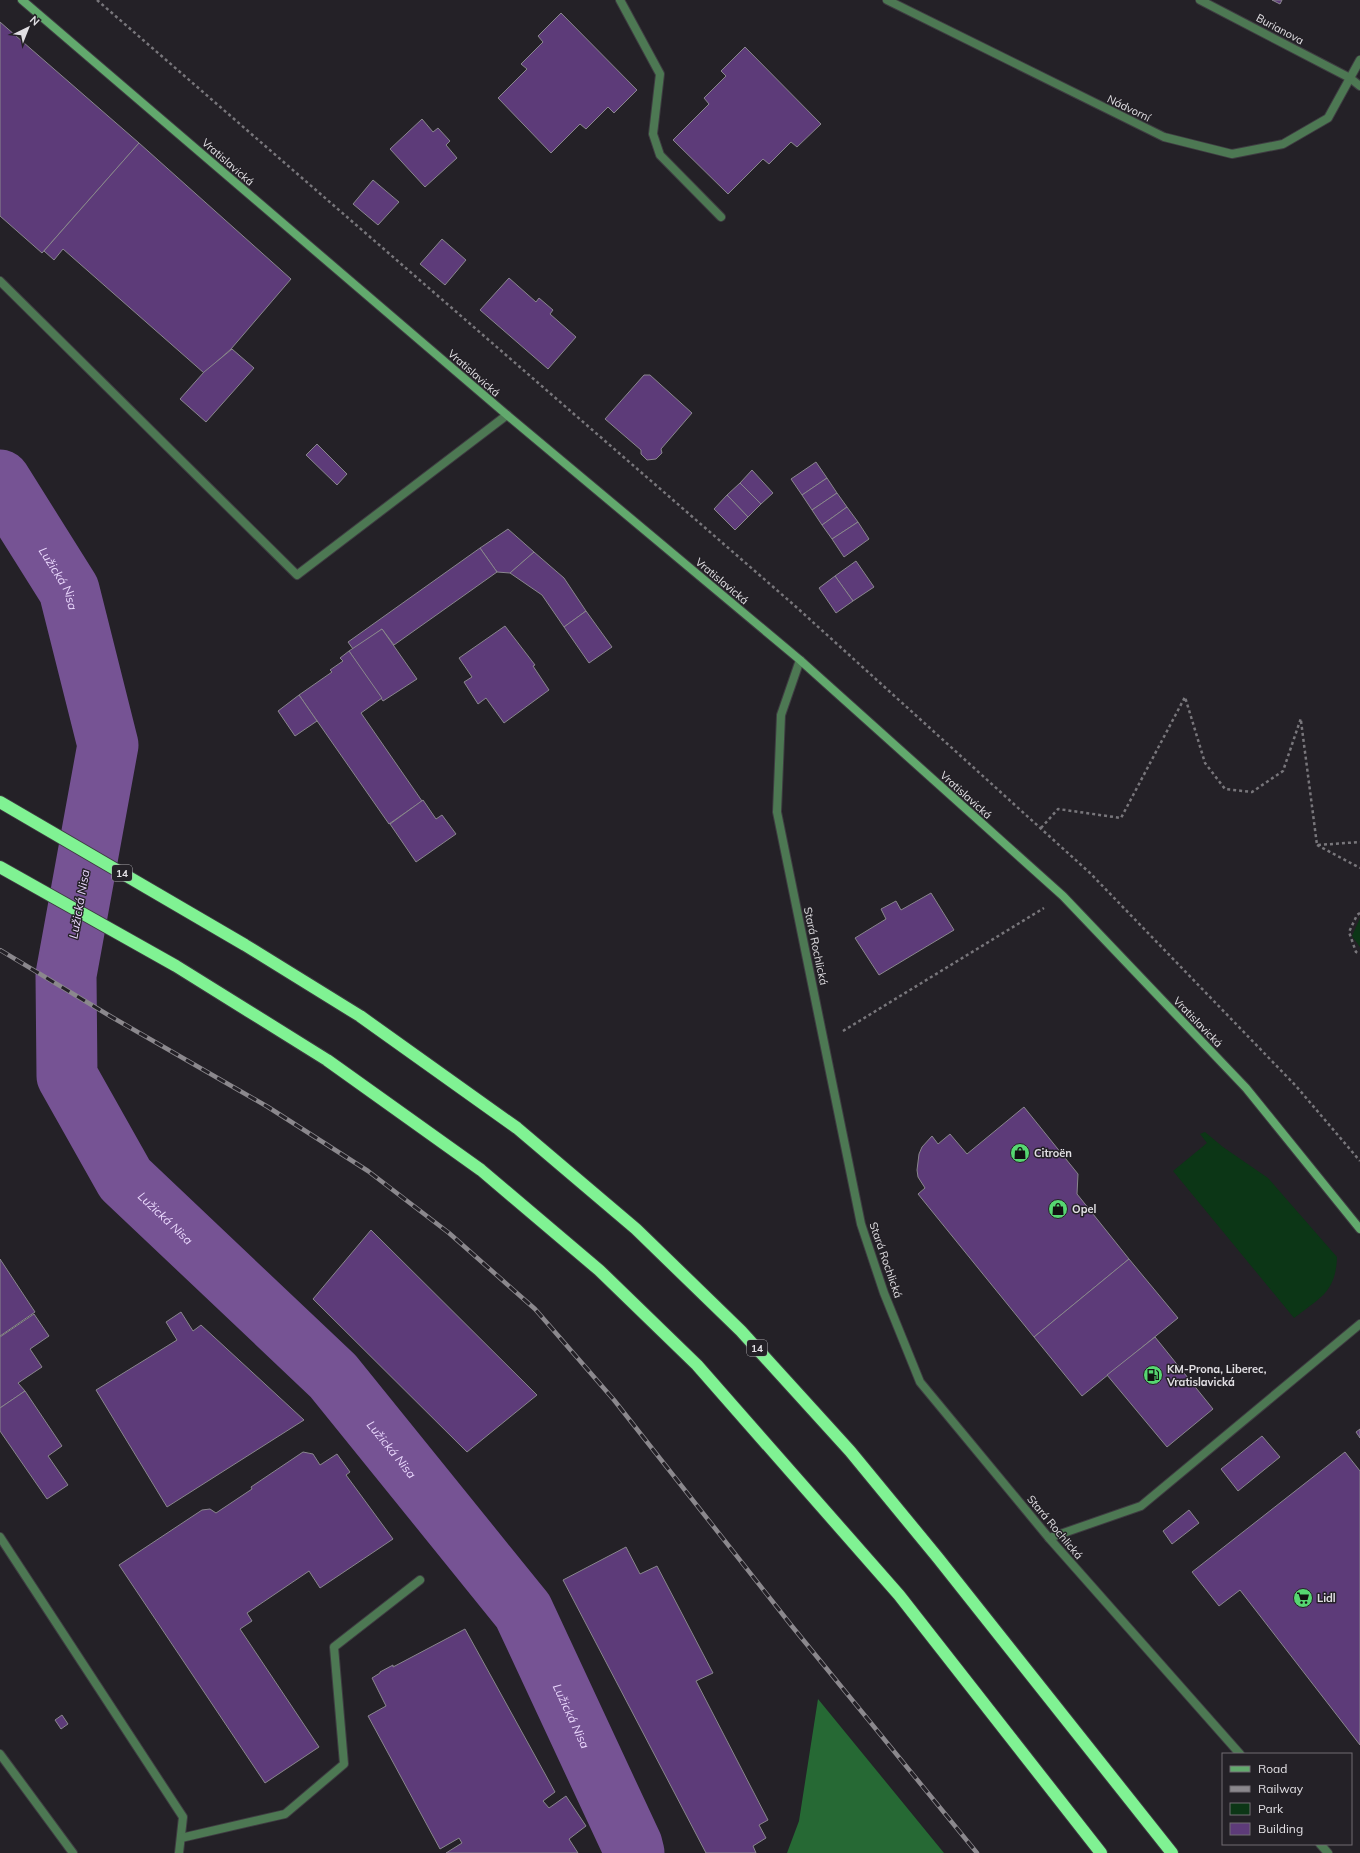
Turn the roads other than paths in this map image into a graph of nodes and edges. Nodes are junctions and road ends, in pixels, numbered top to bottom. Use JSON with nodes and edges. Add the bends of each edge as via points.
{"nodes":[{"id":1,"x":22,"y":0,"type":"edge"},
{"id":2,"x":620,"y":0,"type":"edge"},
{"id":3,"x":887,"y":0,"type":"edge"},
{"id":4,"x":1200,"y":0,"type":"edge"},
{"id":5,"x":1360,"y":60,"type":"edge"},
{"id":6,"x":1350,"y":78,"type":"junction"},
{"id":7,"x":1360,"y":86,"type":"edge"},
{"id":8,"x":721,"y":217,"type":"dead end"},
{"id":9,"x":0,"y":281,"type":"edge"},
{"id":10,"x":507,"y":415,"type":"junction"},
{"id":11,"x":800,"y":660,"type":"junction"},
{"id":12,"x":0,"y":802,"type":"edge"},
{"id":13,"x":0,"y":867,"type":"edge"},
{"id":14,"x":1360,"y":1229,"type":"edge"},
{"id":15,"x":1360,"y":1324,"type":"edge"},
{"id":16,"x":0,"y":1537,"type":"edge"},
{"id":17,"x":1049,"y":1538,"type":"junction"},
{"id":18,"x":420,"y":1580,"type":"dead end"},
{"id":19,"x":1239,"y":1753,"type":"edge"},
{"id":20,"x":0,"y":1754,"type":"edge"},
{"id":21,"x":181,"y":1838,"type":"junction"},
{"id":22,"x":1321,"y":1845,"type":"edge"},
{"id":23,"x":74,"y":1853,"type":"edge"},
{"id":24,"x":179,"y":1853,"type":"edge"},
{"id":25,"x":1101,"y":1853,"type":"edge"},
{"id":26,"x":1172,"y":1853,"type":"edge"},
{"id":27,"x":1328,"y":1853,"type":"edge"}],
"edges":[{"from":1,"to":10,"type":"street","name":"Vratislavická"},
{"from":2,"to":8,"type":"street","via":[[660,74],[653,134],[660,155]]},
{"from":3,"to":6,"type":"street","name":"Nádvorní","via":[[1164,137],[1232,154],[1283,144],[1328,118]]},
{"from":4,"to":6,"type":"street","name":"Burianova"},
{"from":5,"to":6,"type":"street"},
{"from":6,"to":7,"type":"street","name":"Burianova"},
{"from":9,"to":10,"type":"street","via":[[297,575]]},
{"from":10,"to":11,"type":"street","name":"Vratislavická"},
{"from":11,"to":14,"type":"street","name":"Vratislavická","via":[[1063,896],[1246,1088]]},
{"from":11,"to":17,"type":"street","name":"Stará Rochlická","via":[[781,715],[777,812],[861,1224],[884,1292],[920,1382]]},
{"from":12,"to":26,"type":"highway","number":"14","via":[[245,944],[360,1016],[517,1128],[636,1229],[741,1331],[850,1451]]},
{"from":13,"to":25,"type":"highway","via":[[176,966],[327,1060],[481,1170],[599,1270],[697,1365],[900,1595]]},
{"from":15,"to":17,"type":"street","via":[[1141,1506]]},
{"from":16,"to":21,"type":"street","via":[[183,1817]]},
{"from":17,"to":19,"type":"street","name":"Stará Rochlická"},
{"from":18,"to":21,"type":"street","via":[[334,1647],[344,1764],[284,1814]]},
{"from":20,"to":23,"type":"street"},
{"from":21,"to":24,"type":"street"},
{"from":22,"to":27,"type":"street"}]}
